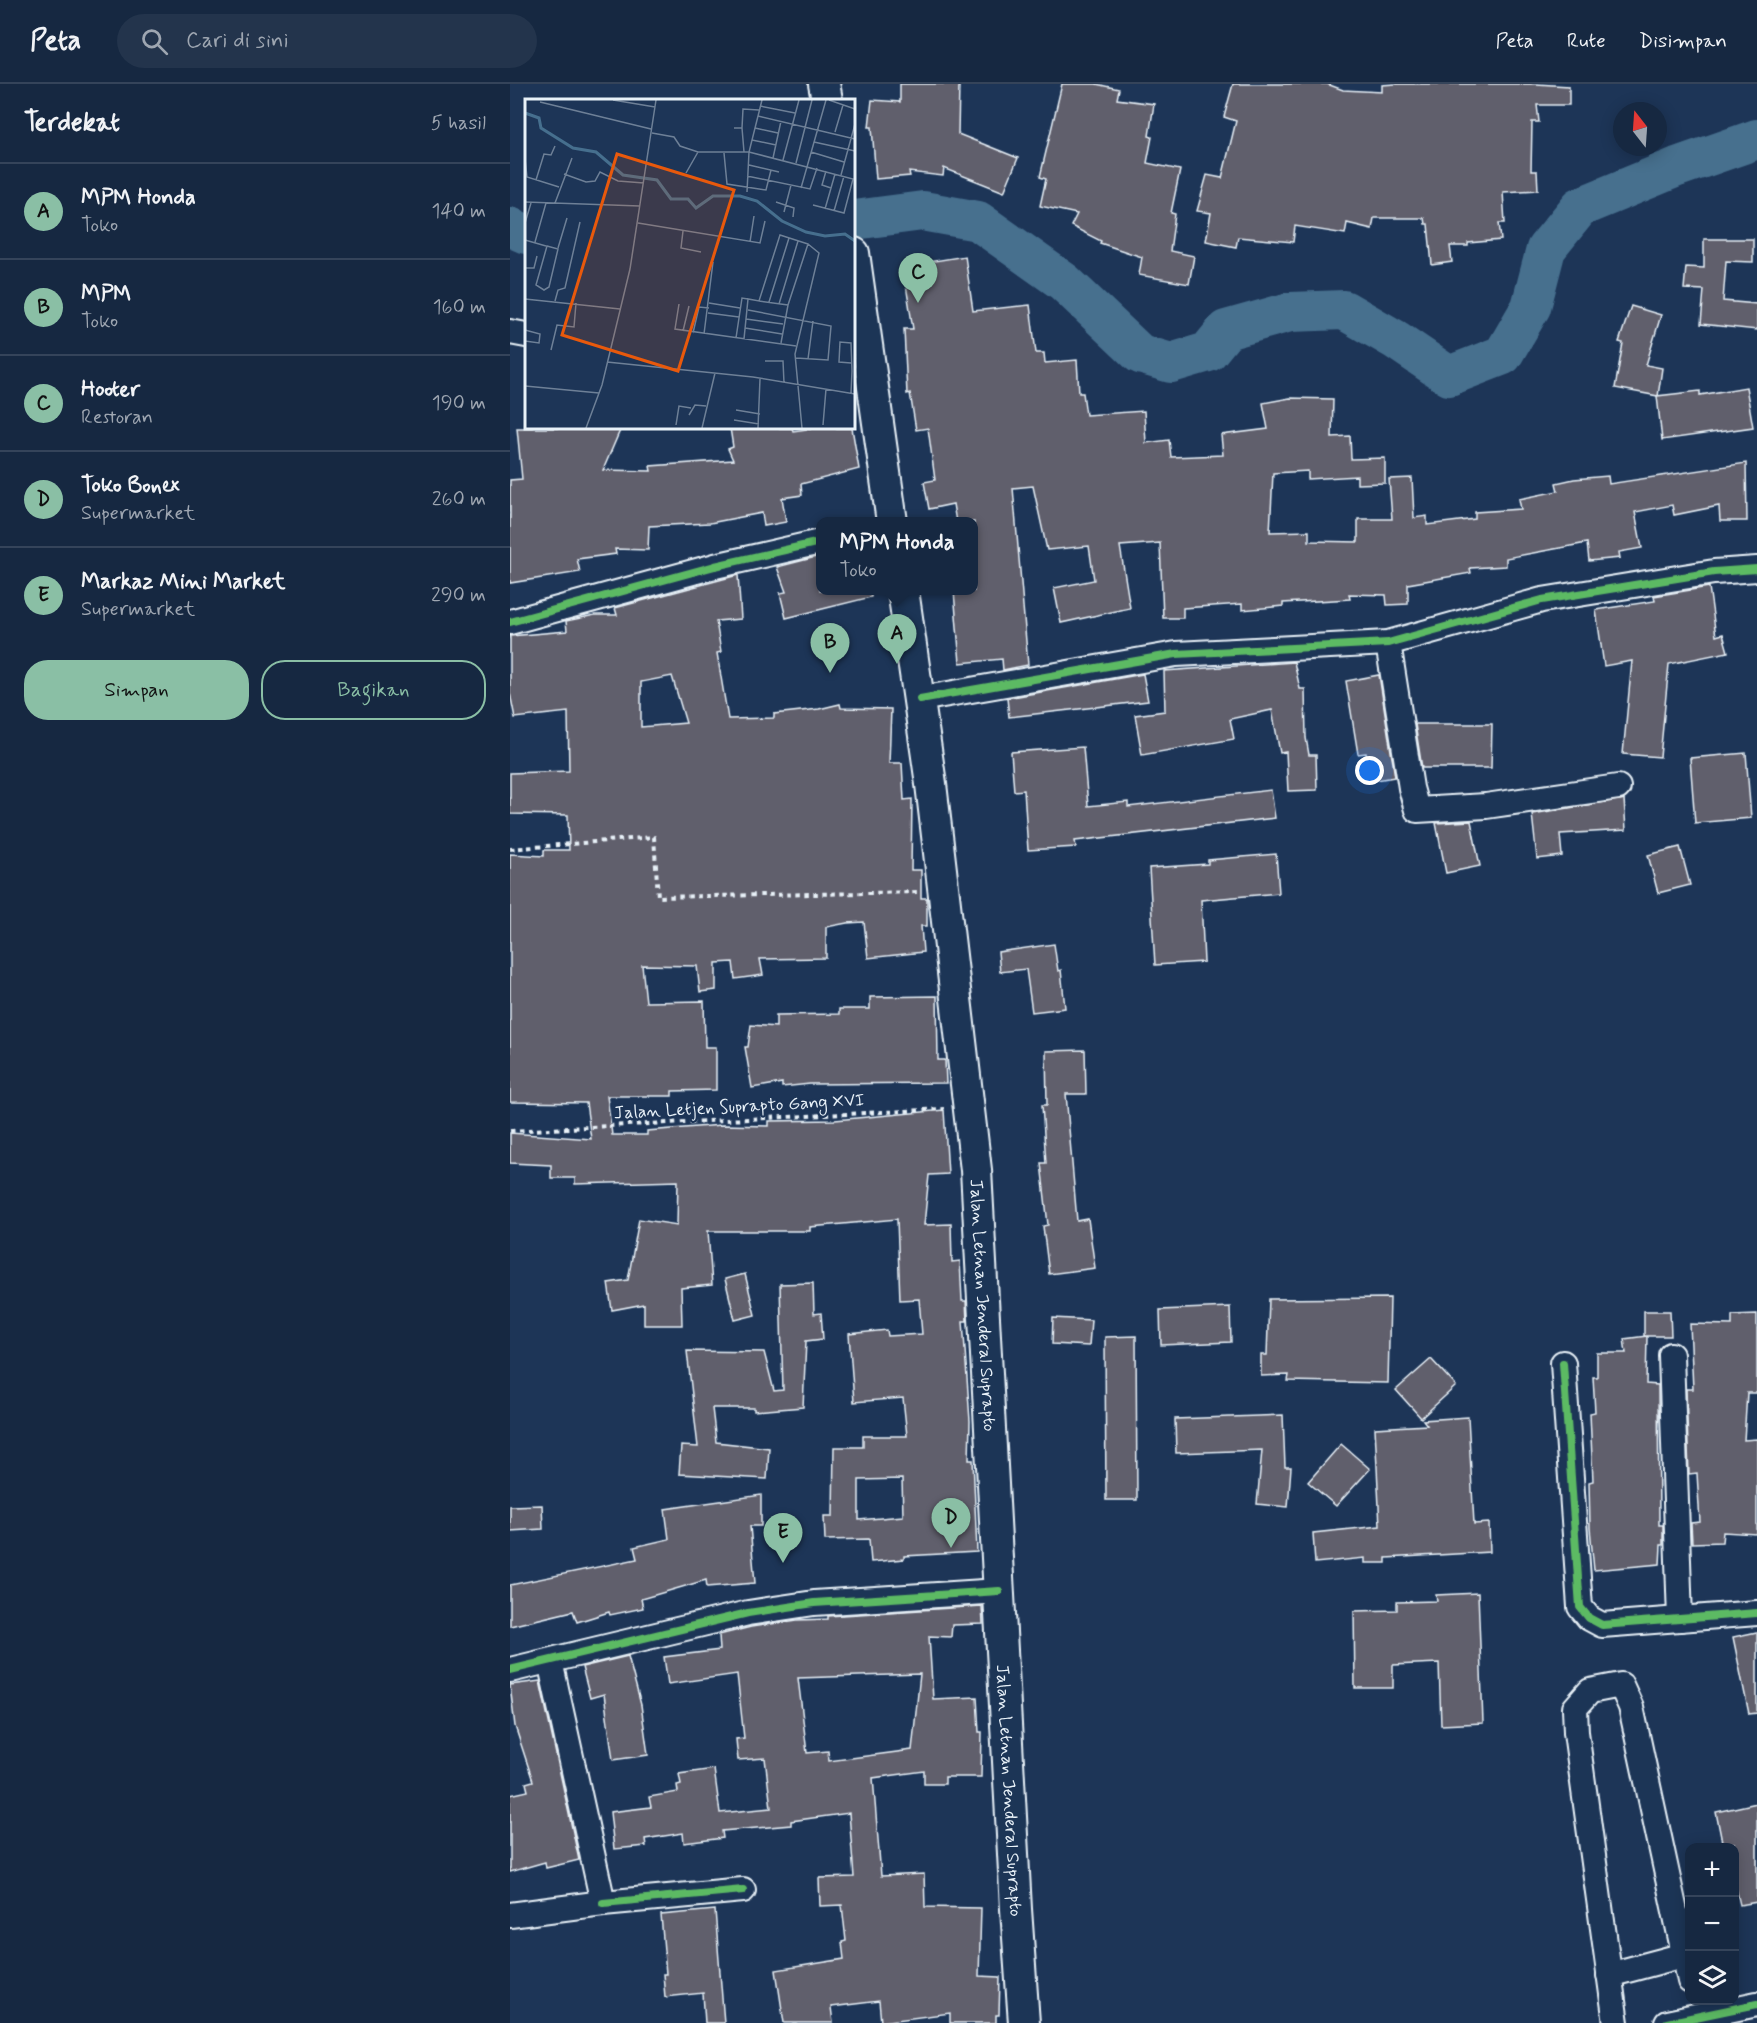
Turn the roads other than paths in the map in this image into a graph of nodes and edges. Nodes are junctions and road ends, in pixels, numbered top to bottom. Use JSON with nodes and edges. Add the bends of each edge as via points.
{"nodes":[{"id":1,"x":824,"y":84,"type":"edge"},
{"id":2,"x":827,"y":99,"type":"edge"},
{"id":3,"x":855,"y":272,"type":"edge"},
{"id":4,"x":510,"y":332,"type":"edge"},
{"id":5,"x":525,"y":335,"type":"edge"},
{"id":6,"x":891,"y":517,"type":"edge"},
{"id":7,"x":816,"y":543,"type":"edge"},
{"id":8,"x":1757,"y":568,"type":"edge"},
{"id":9,"x":904,"y":595,"type":"edge"},
{"id":10,"x":510,"y":622,"type":"edge"},
{"id":11,"x":1388,"y":643,"type":"junction"},
{"id":12,"x":920,"y":699,"type":"junction"},
{"id":13,"x":1618,"y":788,"type":"dead end"},
{"id":14,"x":1671,"y":1355,"type":"dead end"},
{"id":15,"x":1563,"y":1363,"type":"dead end"},
{"id":16,"x":999,"y":1591,"type":"junction"},
{"id":17,"x":1757,"y":1613,"type":"edge"},
{"id":18,"x":1680,"y":1619,"type":"junction"},
{"id":19,"x":550,"y":1661,"type":"junction"},
{"id":20,"x":510,"y":1670,"type":"edge"},
{"id":21,"x":743,"y":1890,"type":"dead end"},
{"id":22,"x":603,"y":1903,"type":"junction"},
{"id":23,"x":510,"y":1915,"type":"edge"},
{"id":24,"x":1684,"y":1955,"type":"junction"},
{"id":25,"x":1685,"y":1960,"type":"edge"},
{"id":26,"x":1609,"y":1975,"type":"junction"},
{"id":27,"x":1757,"y":2004,"type":"edge"},
{"id":28,"x":1695,"y":2009,"type":"edge"},
{"id":29,"x":1024,"y":2023,"type":"edge"},
{"id":30,"x":1616,"y":2023,"type":"edge"},
{"id":31,"x":1667,"y":2023,"type":"edge"}],
"edges":[{"from":1,"to":2,"type":"main road"},
{"from":3,"to":6,"type":"main road"},
{"from":4,"to":5,"type":"street"},
{"from":7,"to":10,"type":"street"},
{"from":8,"to":11,"type":"street","via":[[1542,600]]},
{"from":9,"to":12,"type":"main road","name":"Jalan Letnan Jenderal Suprapto"},
{"from":11,"to":12,"type":"street","via":[[1176,654]]},
{"from":11,"to":13,"type":"street","via":[[1417,810],[1486,806]]},
{"from":12,"to":16,"type":"main road","name":"Jalan Letnan Jenderal Suprapto","via":[[976,1170]]},
{"from":14,"to":18,"type":"street"},
{"from":15,"to":18,"type":"street","via":[[1580,1606],[1589,1618],[1602,1625]]},
{"from":16,"to":19,"type":"street","via":[[814,1603],[748,1613]]},
{"from":16,"to":29,"type":"main road","name":"Jalan Letnan Jenderal Suprapto"},
{"from":17,"to":18,"type":"street"},
{"from":19,"to":20,"type":"street"},
{"from":19,"to":22,"type":"street"},
{"from":21,"to":22,"type":"street"},
{"from":22,"to":23,"type":"street"},
{"from":24,"to":25,"type":"street"},
{"from":24,"to":26,"type":"street"},
{"from":24,"to":26,"type":"street","via":[[1631,1707],[1622,1685],[1605,1686],[1590,1691],[1575,1708]]},
{"from":26,"to":30,"type":"street"},
{"from":27,"to":28,"type":"street"},
{"from":28,"to":31,"type":"street"}]}
